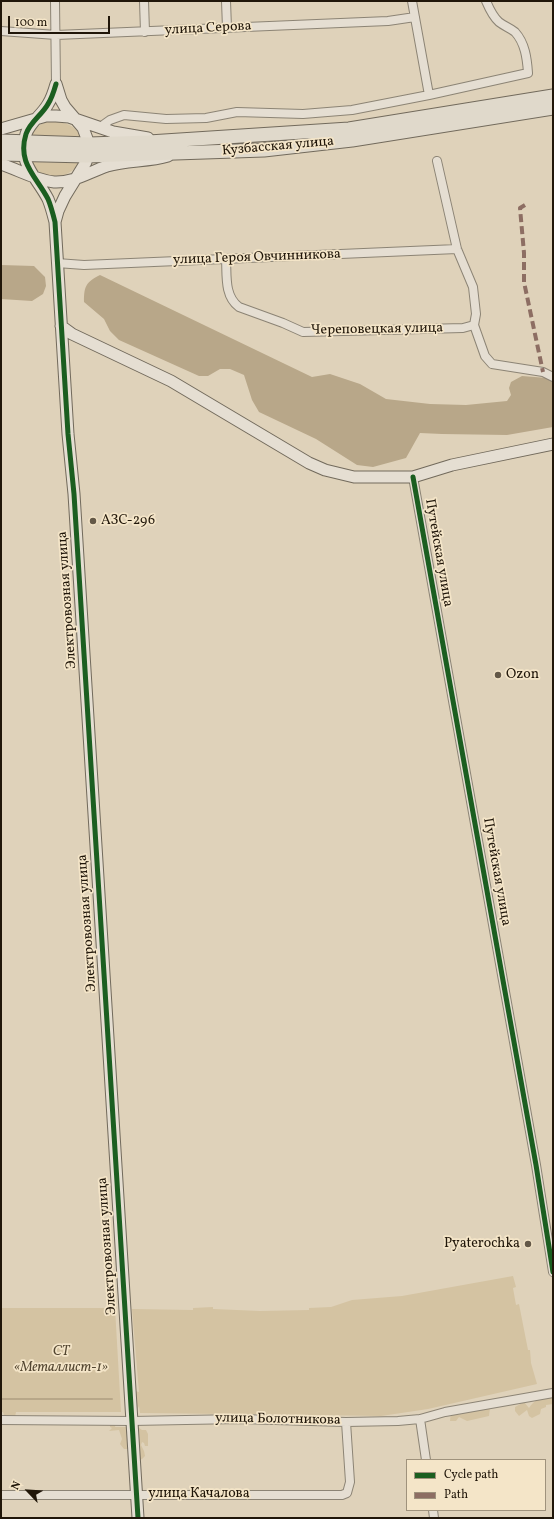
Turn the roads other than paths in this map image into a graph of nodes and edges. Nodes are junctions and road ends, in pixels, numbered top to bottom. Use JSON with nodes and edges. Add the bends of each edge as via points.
{"nodes":[{"id":1,"x":55,"y":1,"type":"edge"},
{"id":2,"x":144,"y":1,"type":"edge"},
{"id":3,"x":226,"y":1,"type":"edge"},
{"id":4,"x":412,"y":1,"type":"edge"},
{"id":5,"x":486,"y":1,"type":"edge"},
{"id":6,"x":415,"y":17,"type":"junction"},
{"id":7,"x":227,"y":28,"type":"junction"},
{"id":8,"x":1,"y":31,"type":"edge"},
{"id":9,"x":145,"y":32,"type":"junction"},
{"id":10,"x":56,"y":35,"type":"junction"},
{"id":11,"x":56,"y":84,"type":"junction"},
{"id":12,"x":429,"y":95,"type":"junction"},
{"id":13,"x":553,"y":96,"type":"edge"},
{"id":14,"x":553,"y":108,"type":"edge"},
{"id":15,"x":37,"y":118,"type":"junction"},
{"id":16,"x":76,"y":120,"type":"junction"},
{"id":17,"x":101,"y":128,"type":"junction"},
{"id":18,"x":1,"y":129,"type":"edge"},
{"id":19,"x":178,"y":140,"type":"junction"},
{"id":20,"x":1,"y":141,"type":"edge"},
{"id":21,"x":24,"y":142,"type":"junction"},
{"id":22,"x":88,"y":150,"type":"junction"},
{"id":23,"x":1,"y":154,"type":"edge"},
{"id":24,"x":178,"y":154,"type":"junction"},
{"id":25,"x":25,"y":156,"type":"junction"},
{"id":26,"x":437,"y":161,"type":"dead end"},
{"id":27,"x":1,"y":164,"type":"edge"},
{"id":28,"x":34,"y":177,"type":"junction"},
{"id":29,"x":76,"y":179,"type":"junction"},
{"id":30,"x":55,"y":222,"type":"junction"},
{"id":31,"x":457,"y":249,"type":"junction"},
{"id":32,"x":226,"y":259,"type":"junction"},
{"id":33,"x":57,"y":263,"type":"junction"},
{"id":34,"x":61,"y":326,"type":"junction"},
{"id":35,"x":474,"y":326,"type":"junction"},
{"id":36,"x":553,"y":377,"type":"edge"},
{"id":37,"x":553,"y":444,"type":"edge"},
{"id":38,"x":413,"y":477,"type":"junction"},
{"id":39,"x":553,"y":1272,"type":"edge"},
{"id":40,"x":553,"y":1393,"type":"edge"},
{"id":41,"x":420,"y":1419,"type":"junction"},
{"id":42,"x":1,"y":1420,"type":"edge"},
{"id":43,"x":132,"y":1421,"type":"junction"},
{"id":44,"x":346,"y":1422,"type":"junction"},
{"id":45,"x":426,"y":1459,"type":"edge"},
{"id":46,"x":136,"y":1494,"type":"junction"},
{"id":47,"x":1,"y":1495,"type":"edge"},
{"id":48,"x":138,"y":1518,"type":"edge"}],
"edges":[{"from":1,"to":10,"type":"street"},
{"from":2,"to":9,"type":"street"},
{"from":3,"to":7,"type":"street"},
{"from":4,"to":6,"type":"street"},
{"from":5,"to":12,"type":"street","via":[[498,22],[515,32],[521,42],[527,56],[528,73]]},
{"from":6,"to":7,"type":"street","name":"улица Серова","via":[[388,21]]},
{"from":6,"to":12,"type":"street"},
{"from":7,"to":9,"type":"street","name":"улица Серова"},
{"from":8,"to":10,"type":"street","name":"улица Серова"},
{"from":9,"to":10,"type":"street","name":"улица Серова"},
{"from":10,"to":11,"type":"street"},
{"from":11,"to":15,"type":"street","via":[[48,104]]},
{"from":11,"to":16,"type":"street","via":[[65,107]]},
{"from":12,"to":17,"type":"street","via":[[319,114],[237,112],[206,118],[166,119],[124,115],[110,120]]},
{"from":13,"to":19,"type":"main road","name":"Кузбасская улица","via":[[350,129]]},
{"from":14,"to":24,"type":"main road","name":"Кузбасская улица","via":[[352,140],[264,150]]},
{"from":15,"to":16,"type":"street","via":[[56,116]]},
{"from":15,"to":18,"type":"street"},
{"from":15,"to":21,"type":"street","via":[[26,133]]},
{"from":16,"to":17,"type":"street"},
{"from":16,"to":22,"type":"street","via":[[83,128]]},
{"from":17,"to":19,"type":"street","via":[[136,136]]},
{"from":19,"to":22,"type":"main road","name":"Кузбасская улица"},
{"from":20,"to":21,"type":"main road","name":"Кузбасская улица"},
{"from":21,"to":22,"type":"main road","name":"Кузбасская улица"},
{"from":21,"to":25,"type":"street"},
{"from":22,"to":24,"type":"main road","name":"Кузбасская улица"},
{"from":22,"to":25,"type":"main road","name":"Кузбасская улица"},
{"from":22,"to":29,"type":"street"},
{"from":23,"to":25,"type":"main road","name":"Кузбасская улица"},
{"from":24,"to":29,"type":"street","via":[[106,167]]},
{"from":25,"to":28,"type":"street","via":[[27,166]]},
{"from":26,"to":31,"type":"street"},
{"from":27,"to":28,"type":"street"},
{"from":28,"to":29,"type":"street","via":[[59,182]]},
{"from":28,"to":30,"type":"street","via":[[47,197]]},
{"from":29,"to":30,"type":"street","via":[[60,206]]},
{"from":30,"to":33,"type":"street","name":"Электровозная улица"},
{"from":31,"to":32,"type":"street","name":"улица Героя Овчинникова"},
{"from":31,"to":35,"type":"street","via":[[473,287],[476,314]]},
{"from":32,"to":33,"type":"street","name":"улица Героя Овчинникова","via":[[84,265]]},
{"from":32,"to":35,"type":"street","name":"Череповецкая улица","via":[[228,290],[234,303],[303,332]]},
{"from":33,"to":34,"type":"street","name":"Электровозная улица"},
{"from":34,"to":38,"type":"street","via":[[72,334],[171,382],[293,454],[320,467],[354,477]]},
{"from":34,"to":43,"type":"street","name":"Электровозная улица"},
{"from":35,"to":36,"type":"street","via":[[485,356],[492,364],[543,372]]},
{"from":37,"to":38,"type":"street","via":[[452,465]]},
{"from":38,"to":39,"type":"street","name":"Путейская улица"},
{"from":40,"to":41,"type":"street","name":"улица Болотникова","via":[[445,1412]]},
{"from":41,"to":44,"type":"street","name":"улица Болотникова"},
{"from":41,"to":45,"type":"street"},
{"from":42,"to":43,"type":"street","name":"улица Болотникова"},
{"from":43,"to":44,"type":"street","name":"улица Болотникова","via":[[240,1419]]},
{"from":43,"to":46,"type":"street","name":"Электровозная улица"},
{"from":44,"to":46,"type":"street","name":"улица Качалова","via":[[350,1482],[348,1493],[337,1496]]},
{"from":46,"to":47,"type":"street","name":"улица Качалова"},
{"from":46,"to":48,"type":"street","name":"Электровозная улица"}]}
